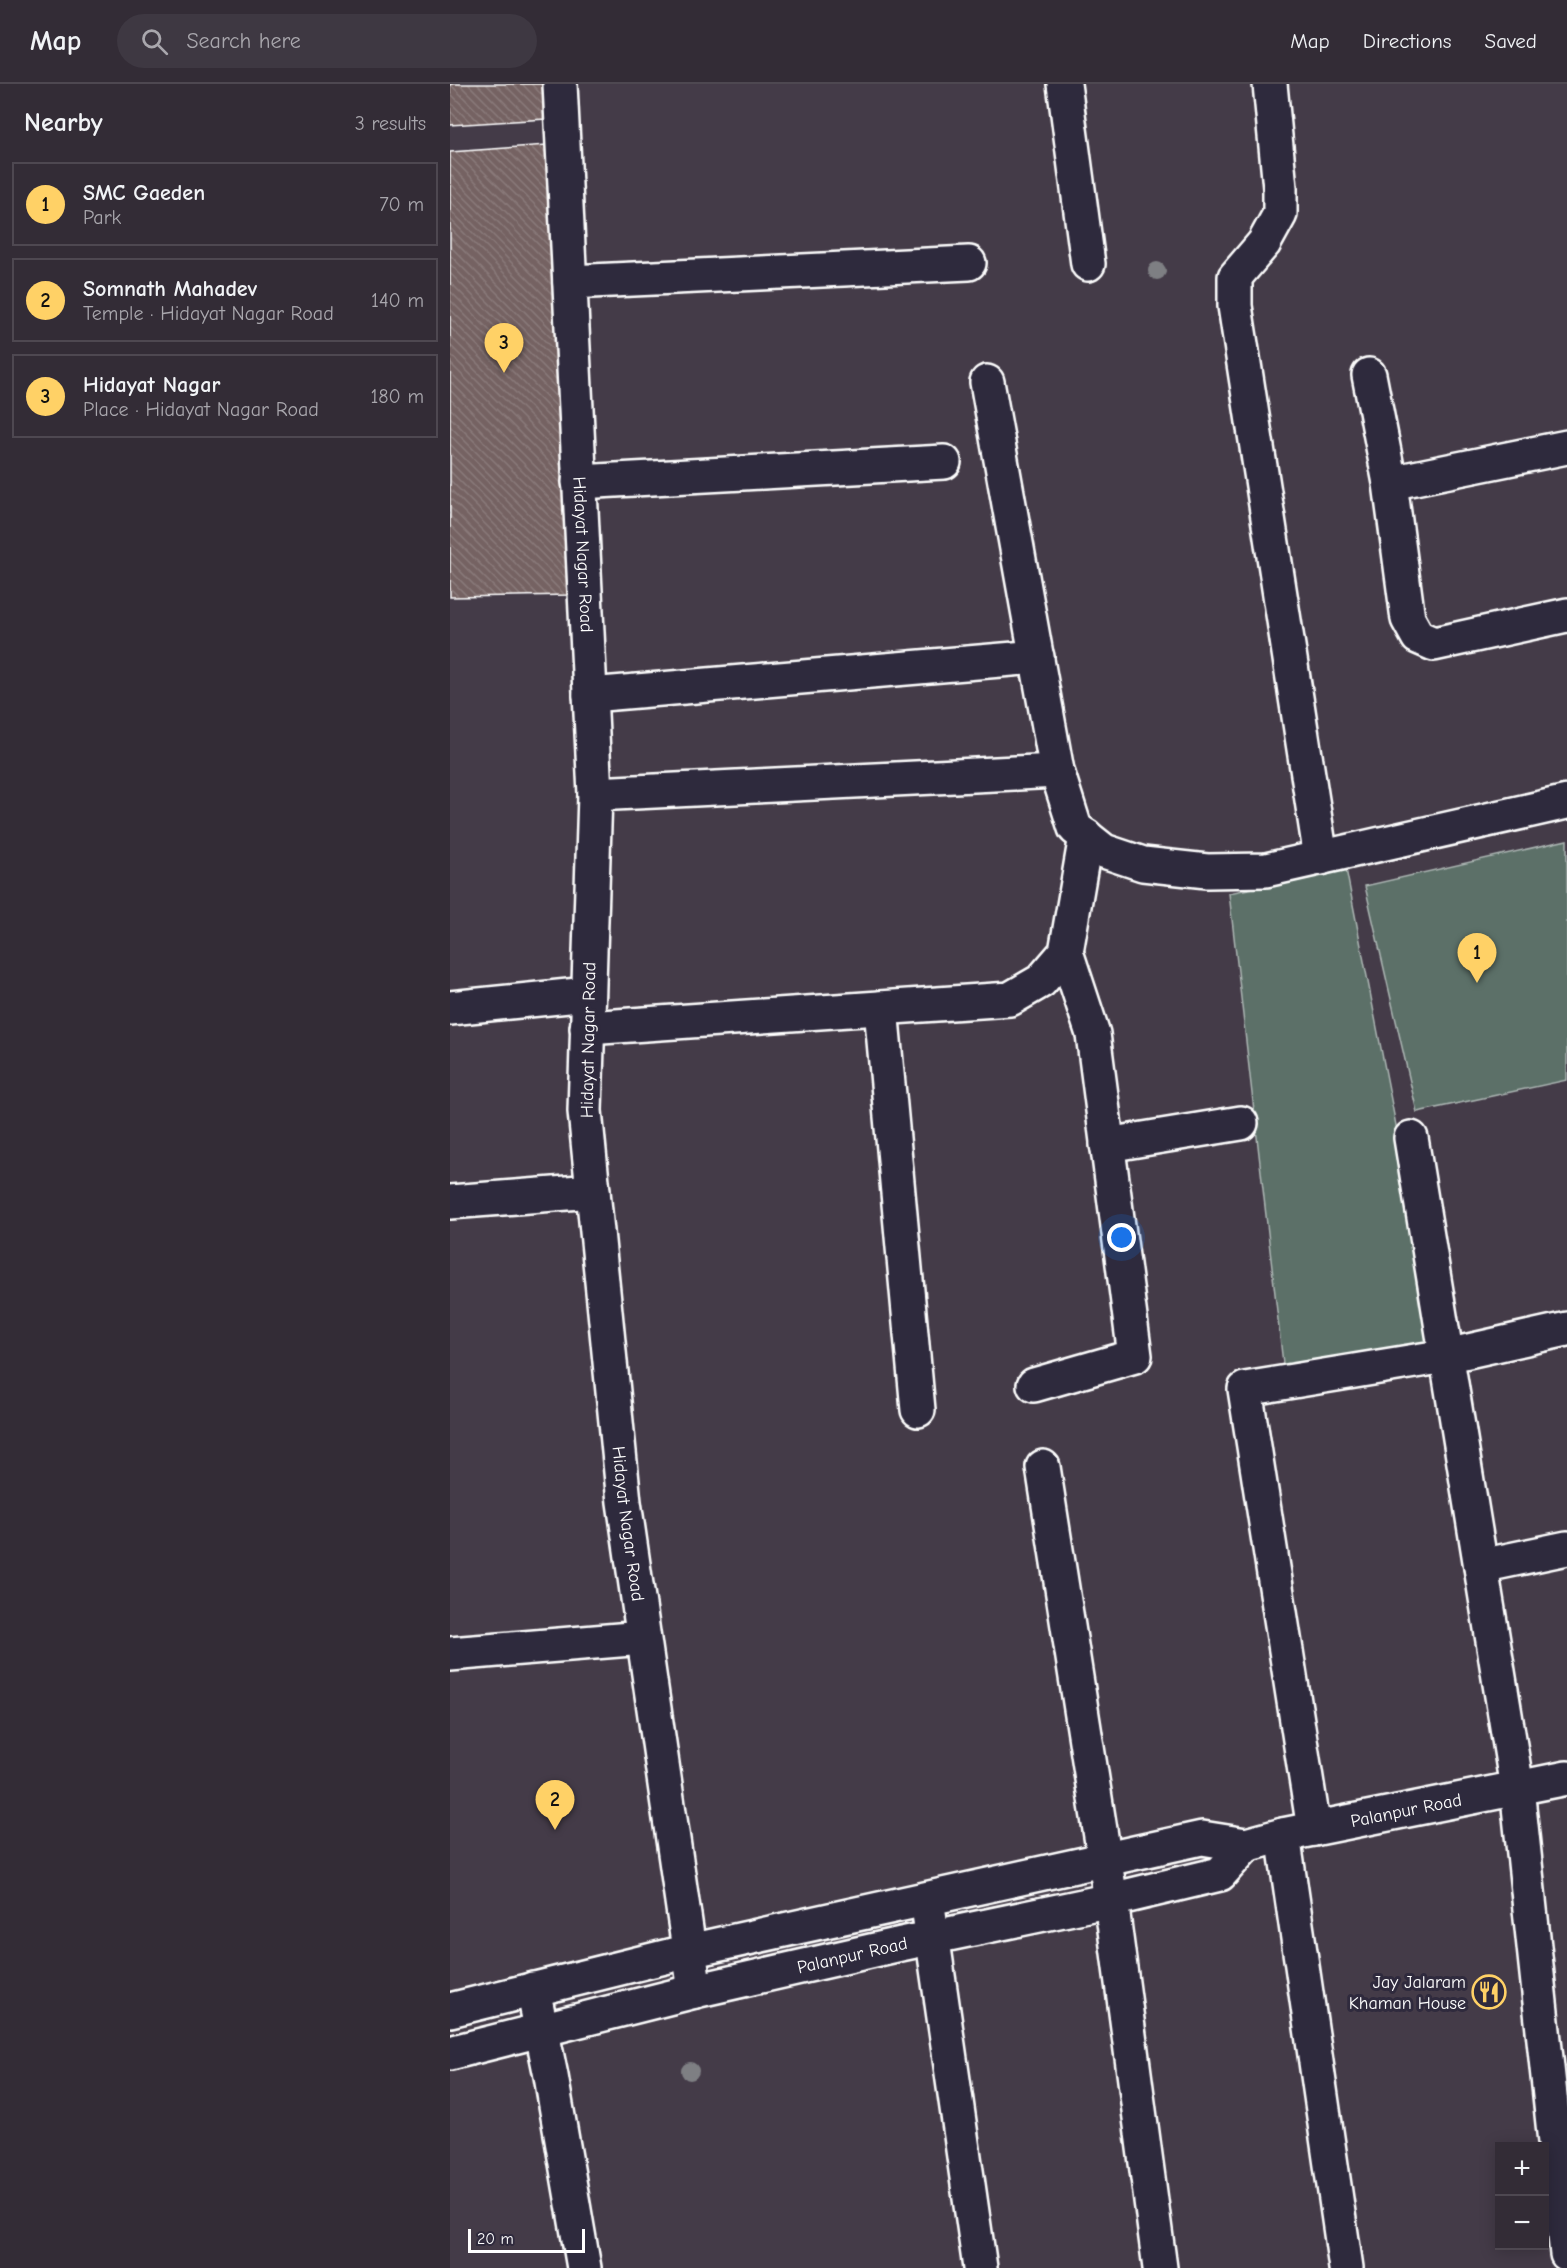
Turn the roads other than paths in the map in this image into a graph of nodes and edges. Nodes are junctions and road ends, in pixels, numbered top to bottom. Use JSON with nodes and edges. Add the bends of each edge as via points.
{"nodes":[{"id":1,"x":560,"y":84,"type":"edge"},
{"id":2,"x":1064,"y":84,"type":"edge"},
{"id":3,"x":1270,"y":84,"type":"edge"},
{"id":4,"x":969,"y":263,"type":"dead end"},
{"id":5,"x":1088,"y":264,"type":"dead end"},
{"id":6,"x":570,"y":282,"type":"junction"},
{"id":7,"x":1369,"y":375,"type":"dead end"},
{"id":8,"x":987,"y":382,"type":"dead end"},
{"id":9,"x":1567,"y":447,"type":"edge"},
{"id":10,"x":944,"y":462,"type":"dead end"},
{"id":11,"x":579,"y":482,"type":"junction"},
{"id":12,"x":1390,"y":483,"type":"junction"},
{"id":13,"x":1567,"y":615,"type":"edge"},
{"id":14,"x":1036,"y":657,"type":"junction"},
{"id":15,"x":590,"y":695,"type":"junction"},
{"id":16,"x":1057,"y":771,"type":"junction"},
{"id":17,"x":595,"y":794,"type":"junction"},
{"id":18,"x":1567,"y":802,"type":"edge"},
{"id":19,"x":1086,"y":836,"type":"junction"},
{"id":20,"x":1321,"y":858,"type":"junction"},
{"id":21,"x":1066,"y":952,"type":"junction"},
{"id":22,"x":588,"y":993,"type":"junction"},
{"id":23,"x":450,"y":1008,"type":"edge"},
{"id":24,"x":881,"y":1008,"type":"junction"},
{"id":25,"x":587,"y":1028,"type":"junction"},
{"id":26,"x":1241,"y":1124,"type":"dead end"},
{"id":27,"x":1411,"y":1138,"type":"dead end"},
{"id":28,"x":1107,"y":1145,"type":"junction"},
{"id":29,"x":593,"y":1191,"type":"junction"},
{"id":30,"x":450,"y":1202,"type":"edge"},
{"id":31,"x":1567,"y":1329,"type":"edge"},
{"id":32,"x":1446,"y":1356,"type":"junction"},
{"id":33,"x":1034,"y":1385,"type":"dead end"},
{"id":34,"x":918,"y":1410,"type":"dead end"},
{"id":35,"x":1043,"y":1467,"type":"dead end"},
{"id":36,"x":1567,"y":1548,"type":"edge"},
{"id":37,"x":1481,"y":1566,"type":"junction"},
{"id":38,"x":643,"y":1638,"type":"junction"},
{"id":39,"x":450,"y":1654,"type":"edge"},
{"id":40,"x":1567,"y":1778,"type":"edge"},
{"id":41,"x":1517,"y":1788,"type":"junction"},
{"id":42,"x":1298,"y":1832,"type":"junction"},
{"id":43,"x":1246,"y":1845,"type":"junction"},
{"id":44,"x":1104,"y":1860,"type":"junction"},
{"id":45,"x":927,"y":1899,"type":"junction"},
{"id":46,"x":1111,"y":1900,"type":"junction"},
{"id":47,"x":932,"y":1938,"type":"junction"},
{"id":48,"x":688,"y":1951,"type":"junction"},
{"id":49,"x":533,"y":1989,"type":"junction"},
{"id":50,"x":695,"y":1991,"type":"junction"},
{"id":51,"x":450,"y":2010,"type":"edge"},
{"id":52,"x":541,"y":2030,"type":"junction"},
{"id":53,"x":450,"y":2053,"type":"edge"},
{"id":54,"x":1567,"y":2254,"type":"edge"},
{"id":55,"x":584,"y":2268,"type":"edge"},
{"id":56,"x":980,"y":2268,"type":"edge"},
{"id":57,"x":1160,"y":2268,"type":"edge"},
{"id":58,"x":1346,"y":2268,"type":"edge"}],
"edges":[{"from":1,"to":6,"type":"street","name":"Hidayat Nagar Road"},
{"from":2,"to":5,"type":"street"},
{"from":3,"to":20,"type":"street","via":[[1280,214],[1264,243],[1235,277],[1235,306]]},
{"from":4,"to":6,"type":"street"},
{"from":6,"to":11,"type":"street","name":"Hidayat Nagar Road"},
{"from":7,"to":12,"type":"street"},
{"from":8,"to":14,"type":"street"},
{"from":9,"to":12,"type":"street"},
{"from":10,"to":11,"type":"street"},
{"from":11,"to":15,"type":"street","name":"Hidayat Nagar Road"},
{"from":12,"to":13,"type":"street","via":[[1408,619],[1418,637],[1434,644]]},
{"from":14,"to":15,"type":"street"},
{"from":14,"to":16,"type":"street"},
{"from":15,"to":17,"type":"street","name":"Hidayat Nagar Road"},
{"from":16,"to":17,"type":"street"},
{"from":16,"to":19,"type":"street","via":[[1075,828]]},
{"from":17,"to":22,"type":"street","name":"Hidayat Nagar Road"},
{"from":18,"to":20,"type":"street"},
{"from":19,"to":20,"type":"street","via":[[1104,851],[1143,864],[1207,871],[1266,870]]},
{"from":19,"to":21,"type":"street"},
{"from":21,"to":24,"type":"street","via":[[1041,981],[1011,999]]},
{"from":21,"to":28,"type":"street","via":[[1093,1034]]},
{"from":22,"to":23,"type":"street"},
{"from":22,"to":25,"type":"street","name":"Hidayat Nagar Road"},
{"from":24,"to":25,"type":"street"},
{"from":24,"to":34,"type":"street"},
{"from":25,"to":29,"type":"street","name":"Hidayat Nagar Road","via":[[585,1111]]},
{"from":26,"to":28,"type":"street"},
{"from":27,"to":32,"type":"street"},
{"from":28,"to":33,"type":"street","via":[[1135,1356]]},
{"from":29,"to":30,"type":"street"},
{"from":29,"to":38,"type":"street","name":"Hidayat Nagar Road","via":[[624,1502]]},
{"from":31,"to":32,"type":"street"},
{"from":32,"to":37,"type":"street"},
{"from":32,"to":42,"type":"street","via":[[1245,1389]]},
{"from":35,"to":44,"type":"street"},
{"from":36,"to":37,"type":"street"},
{"from":37,"to":41,"type":"street"},
{"from":38,"to":39,"type":"street"},
{"from":38,"to":48,"type":"street","name":"Hidayat Nagar Road"},
{"from":40,"to":41,"type":"street","name":"Palanpur Road"},
{"from":41,"to":42,"type":"street","name":"Palanpur Road"},
{"from":41,"to":54,"type":"street"},
{"from":42,"to":43,"type":"street","name":"Palanpur Road"},
{"from":42,"to":58,"type":"street"},
{"from":43,"to":44,"type":"street","name":"Palanpur Road","via":[[1202,1838]]},
{"from":43,"to":46,"type":"street","name":"Palanpur Road","via":[[1220,1874]]},
{"from":44,"to":45,"type":"street","name":"Palanpur Road"},
{"from":44,"to":46,"type":"street"},
{"from":45,"to":47,"type":"street"},
{"from":45,"to":48,"type":"street","name":"Palanpur Road"},
{"from":46,"to":47,"type":"street","name":"Palanpur Road"},
{"from":46,"to":57,"type":"street"},
{"from":47,"to":50,"type":"street","name":"Palanpur Road"},
{"from":47,"to":56,"type":"street"},
{"from":48,"to":49,"type":"street","name":"Palanpur Road"},
{"from":48,"to":50,"type":"street","name":"Hidayat Nagar Road"},
{"from":49,"to":51,"type":"street","name":"Palanpur Road"},
{"from":49,"to":52,"type":"street"},
{"from":50,"to":52,"type":"street","name":"Palanpur Road"},
{"from":52,"to":53,"type":"street","name":"Palanpur Road"},
{"from":52,"to":55,"type":"street"}]}
